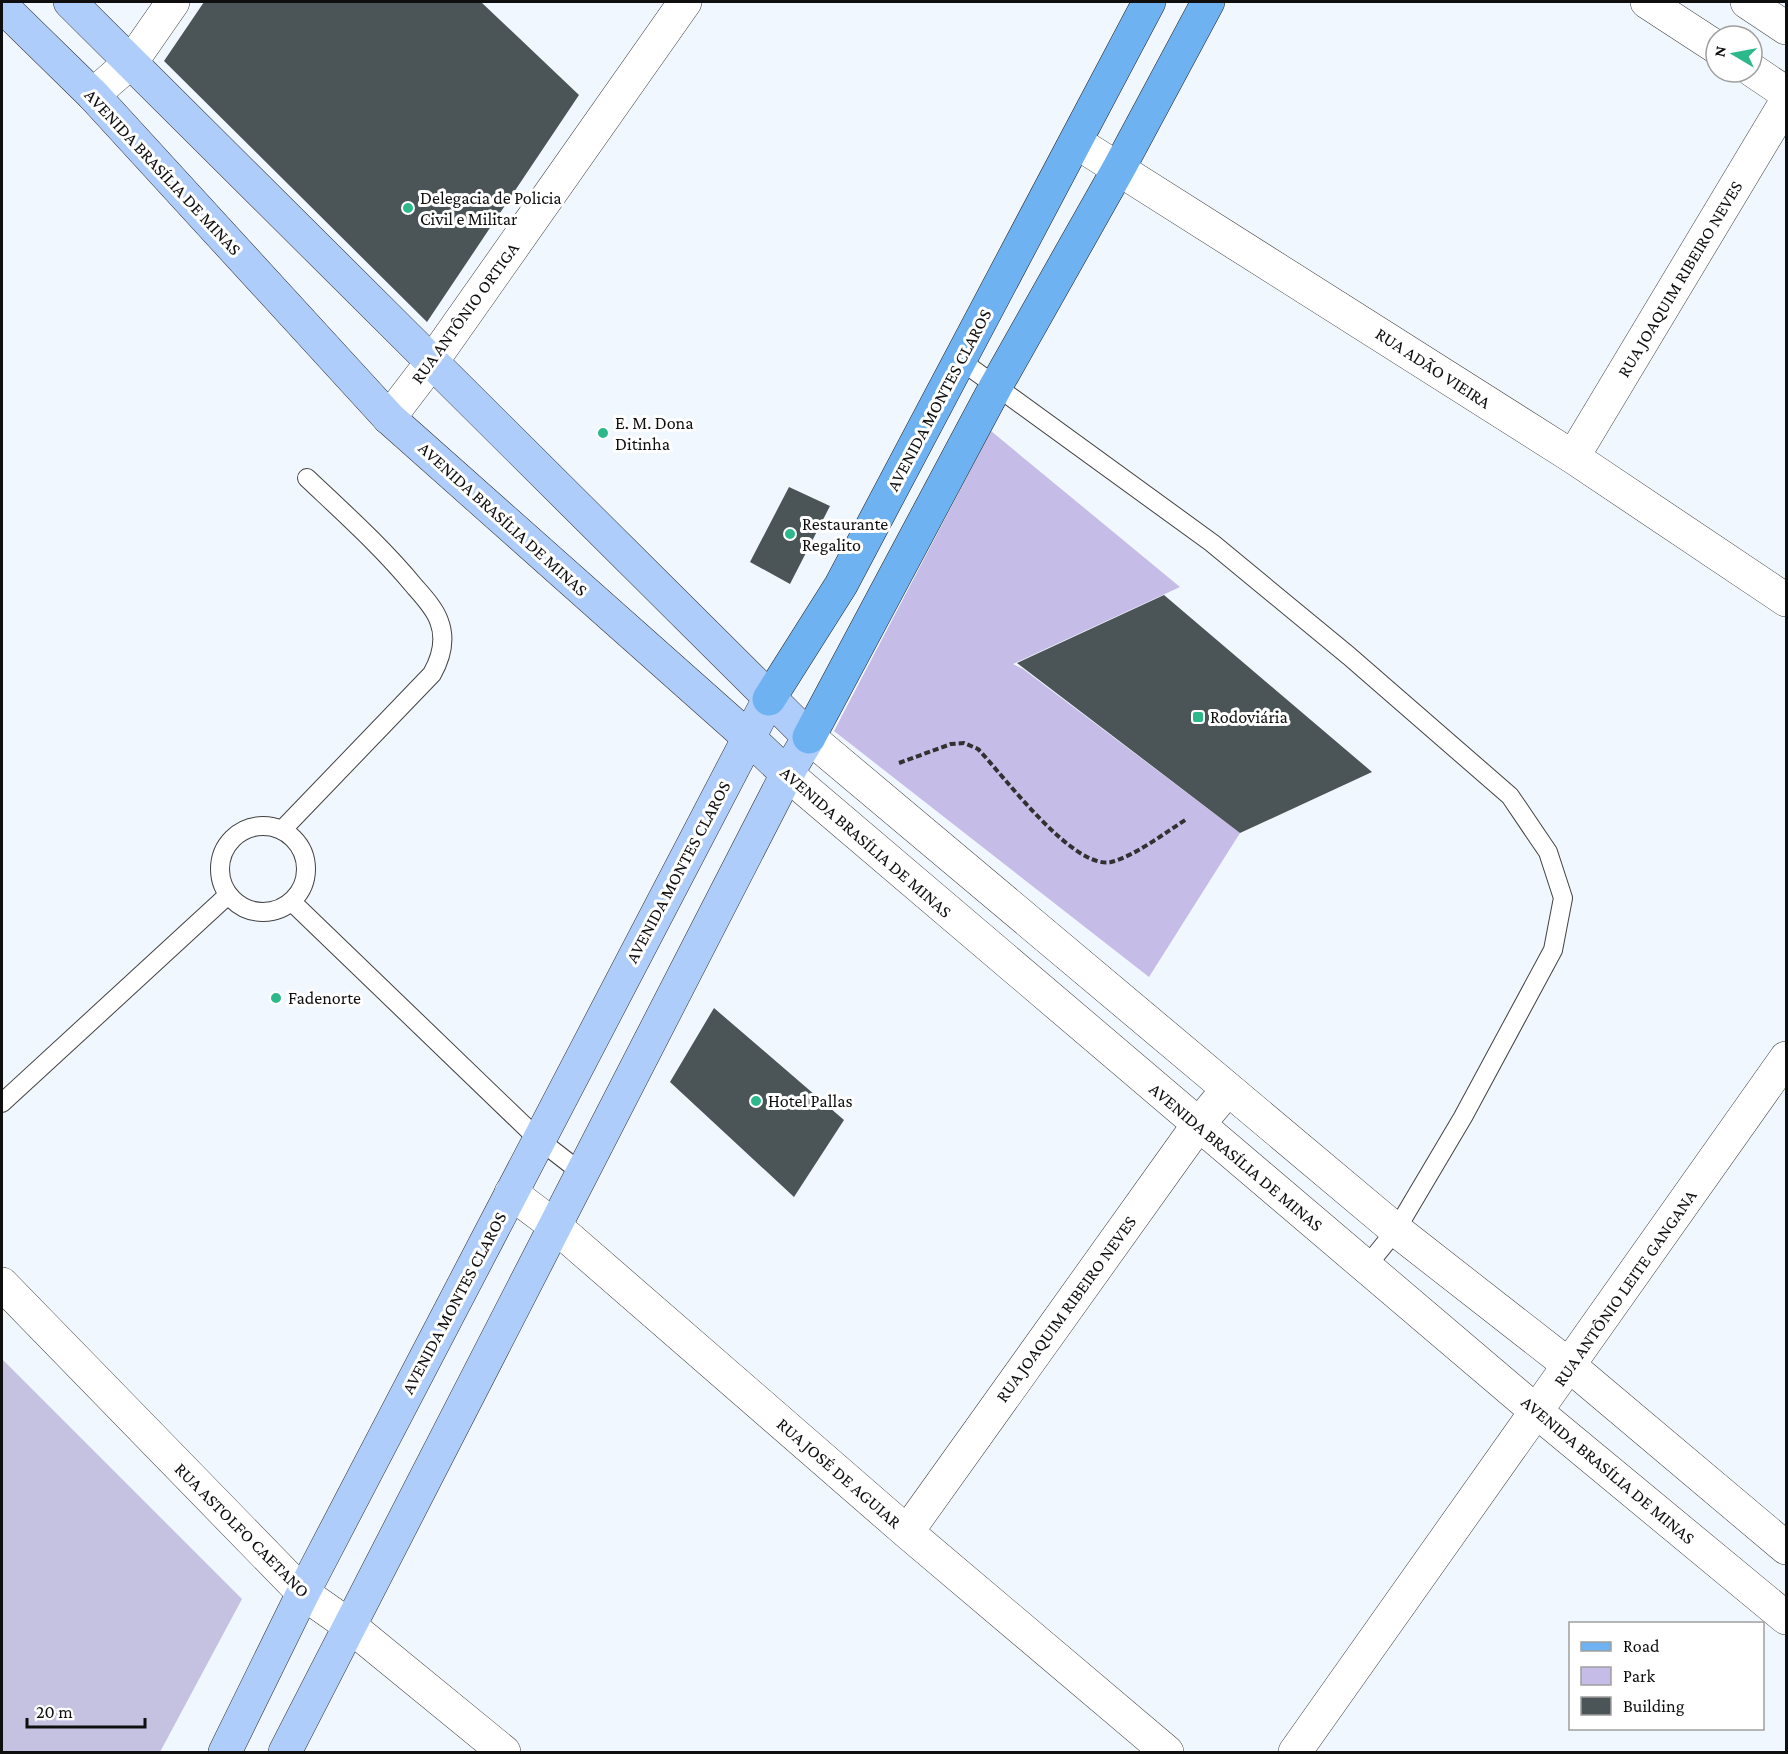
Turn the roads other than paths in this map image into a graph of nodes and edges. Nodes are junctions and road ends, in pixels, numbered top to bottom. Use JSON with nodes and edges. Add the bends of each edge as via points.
{"nodes":[{"id":1,"x":70,"y":2,"type":"edge"},
{"id":2,"x":173,"y":2,"type":"edge"},
{"id":3,"x":685,"y":2,"type":"edge"},
{"id":4,"x":1149,"y":2,"type":"edge"},
{"id":5,"x":1208,"y":2,"type":"edge"},
{"id":6,"x":1647,"y":2,"type":"edge"},
{"id":7,"x":1747,"y":2,"type":"edge"},
{"id":8,"x":2,"y":6,"type":"edge"},
{"id":9,"x":1786,"y":27,"type":"edge"},
{"id":10,"x":1704,"y":39,"type":"edge"},
{"id":11,"x":132,"y":61,"type":"junction"},
{"id":12,"x":1764,"y":78,"type":"edge"},
{"id":13,"x":1786,"y":93,"type":"edge"},
{"id":14,"x":93,"y":95,"type":"junction"},
{"id":15,"x":1786,"y":102,"type":"edge"},
{"id":16,"x":1076,"y":141,"type":"junction"},
{"id":17,"x":1119,"y":168,"type":"junction"},
{"id":18,"x":960,"y":360,"type":"junction"},
{"id":19,"x":431,"y":363,"type":"junction"},
{"id":20,"x":996,"y":386,"type":"junction"},
{"id":21,"x":389,"y":418,"type":"junction"},
{"id":22,"x":1573,"y":457,"type":"junction"},
{"id":23,"x":307,"y":478,"type":"dead end"},
{"id":24,"x":1786,"y":600,"type":"edge"},
{"id":25,"x":769,"y":699,"type":"junction"},
{"id":26,"x":748,"y":737,"type":"junction"},
{"id":27,"x":809,"y":737,"type":"junction"},
{"id":28,"x":786,"y":774,"type":"junction"},
{"id":29,"x":282,"y":830,"type":"junction"},
{"id":30,"x":228,"y":895,"type":"junction"},
{"id":31,"x":292,"y":902,"type":"junction"},
{"id":32,"x":1783,"y":1070,"type":"edge"},
{"id":33,"x":1228,"y":1089,"type":"junction"},
{"id":34,"x":2,"y":1103,"type":"edge"},
{"id":35,"x":1198,"y":1125,"type":"junction"},
{"id":36,"x":538,"y":1139,"type":"junction"},
{"id":37,"x":582,"y":1173,"type":"junction"},
{"id":38,"x":511,"y":1193,"type":"junction"},
{"id":39,"x":555,"y":1226,"type":"junction"},
{"id":40,"x":1396,"y":1230,"type":"junction"},
{"id":41,"x":1366,"y":1267,"type":"junction"},
{"id":42,"x":2,"y":1284,"type":"edge"},
{"id":43,"x":1570,"y":1366,"type":"junction"},
{"id":44,"x":1537,"y":1412,"type":"junction"},
{"id":45,"x":907,"y":1532,"type":"junction"},
{"id":46,"x":1786,"y":1548,"type":"edge"},
{"id":47,"x":303,"y":1593,"type":"junction"},
{"id":48,"x":1786,"y":1618,"type":"edge"},
{"id":49,"x":350,"y":1626,"type":"junction"},
{"id":50,"x":225,"y":1752,"type":"edge"},
{"id":51,"x":285,"y":1752,"type":"edge"},
{"id":52,"x":504,"y":1752,"type":"edge"},
{"id":53,"x":1167,"y":1752,"type":"edge"},
{"id":54,"x":1295,"y":1752,"type":"edge"}],
"edges":[{"from":1,"to":11,"type":"main road"},
{"from":2,"to":11,"type":"street"},
{"from":3,"to":19,"type":"street","name":"RUA ANTÔNIO ORTIGA"},
{"from":4,"to":16,"type":"main road","name":"AVENIDA MONTES CLAROS"},
{"from":5,"to":17,"type":"main road"},
{"from":6,"to":10,"type":"street"},
{"from":7,"to":9,"type":"street"},
{"from":8,"to":14,"type":"main road","name":"AVENIDA BRASÍLIA DE MINAS"},
{"from":11,"to":14,"type":"street"},
{"from":11,"to":19,"type":"main road"},
{"from":12,"to":13,"type":"street"},
{"from":14,"to":21,"type":"main road","name":"AVENIDA BRASÍLIA DE MINAS"},
{"from":15,"to":22,"type":"street","name":"RUA JOAQUIM RIBEIRO NEVES"},
{"from":16,"to":17,"type":"street","name":"RUA ADÃO VIEIRA"},
{"from":16,"to":18,"type":"main road","name":"AVENIDA MONTES CLAROS"},
{"from":17,"to":20,"type":"main road"},
{"from":17,"to":22,"type":"street","name":"RUA ADÃO VIEIRA"},
{"from":18,"to":20,"type":"lane"},
{"from":18,"to":25,"type":"main road","name":"AVENIDA MONTES CLAROS","via":[[841,585]]},
{"from":19,"to":21,"type":"street","name":"RUA ANTÔNIO ORTIGA"},
{"from":19,"to":25,"type":"main road"},
{"from":20,"to":27,"type":"main road"},
{"from":20,"to":40,"type":"lane","via":[[1212,543],[1367,671],[1510,796],[1548,852],[1563,898],[1553,950],[1463,1117]]},
{"from":21,"to":26,"type":"main road","name":"AVENIDA BRASÍLIA DE MINAS"},
{"from":22,"to":24,"type":"street","name":"RUA ADÃO VIEIRA"},
{"from":23,"to":29,"type":"lane","via":[[391,558],[424,598],[439,621],[442,643],[432,674]]},
{"from":25,"to":26,"type":"main road","name":"AVENIDA MONTES CLAROS"},
{"from":25,"to":27,"type":"main road"},
{"from":26,"to":28,"type":"main road","name":"AVENIDA BRASÍLIA DE MINAS"},
{"from":26,"to":36,"type":"main road","name":"AVENIDA MONTES CLAROS"},
{"from":27,"to":28,"type":"main road"},
{"from":27,"to":33,"type":"street"},
{"from":28,"to":35,"type":"street","name":"AVENIDA BRASÍLIA DE MINAS"},
{"from":28,"to":37,"type":"main road"},
{"from":29,"to":30,"type":"lane","via":[[254,827],[240,832],[230,842],[220,868]]},
{"from":29,"to":31,"type":"lane","via":[[302,850],[306,863],[300,891]]},
{"from":30,"to":31,"type":"lane","via":[[247,909],[270,912]]},
{"from":30,"to":34,"type":"lane"},
{"from":31,"to":36,"type":"lane"},
{"from":32,"to":43,"type":"street","name":"RUA ANTÔNIO LEITE GANGANA"},
{"from":33,"to":35,"type":"street","name":"RUA JOAQUIM RIBEIRO NEVES"},
{"from":33,"to":40,"type":"street"},
{"from":35,"to":41,"type":"street","name":"AVENIDA BRASÍLIA DE MINAS"},
{"from":35,"to":45,"type":"street","name":"RUA JOAQUIM RIBEIRO NEVES"},
{"from":36,"to":37,"type":"lane"},
{"from":36,"to":38,"type":"main road","name":"AVENIDA MONTES CLAROS"},
{"from":37,"to":39,"type":"main road"},
{"from":38,"to":39,"type":"street","name":"RUA JOSÉ DE AGUIAR"},
{"from":38,"to":47,"type":"main road","name":"AVENIDA MONTES CLAROS"},
{"from":39,"to":45,"type":"street","name":"RUA JOSÉ DE AGUIAR"},
{"from":39,"to":49,"type":"main road"},
{"from":40,"to":41,"type":"lane"},
{"from":40,"to":43,"type":"street"},
{"from":41,"to":44,"type":"street","name":"AVENIDA BRASÍLIA DE MINAS"},
{"from":42,"to":47,"type":"street","name":"RUA ASTOLFO CAETANO"},
{"from":43,"to":44,"type":"street","name":"RUA ANTÔNIO LEITE GANGANA"},
{"from":43,"to":46,"type":"street"},
{"from":44,"to":48,"type":"street","name":"AVENIDA BRASÍLIA DE MINAS"},
{"from":44,"to":54,"type":"street","name":"RUA ANTÔNIO LEITE GANGANA"},
{"from":45,"to":53,"type":"street","name":"RUA JOSÉ DE AGUIAR"},
{"from":47,"to":49,"type":"street","name":"RUA ASTOLFO CAETANO"},
{"from":47,"to":50,"type":"main road","name":"AVENIDA MONTES CLAROS"},
{"from":49,"to":51,"type":"main road"},
{"from":49,"to":52,"type":"street","name":"RUA ASTOLFO CAETANO"}]}
